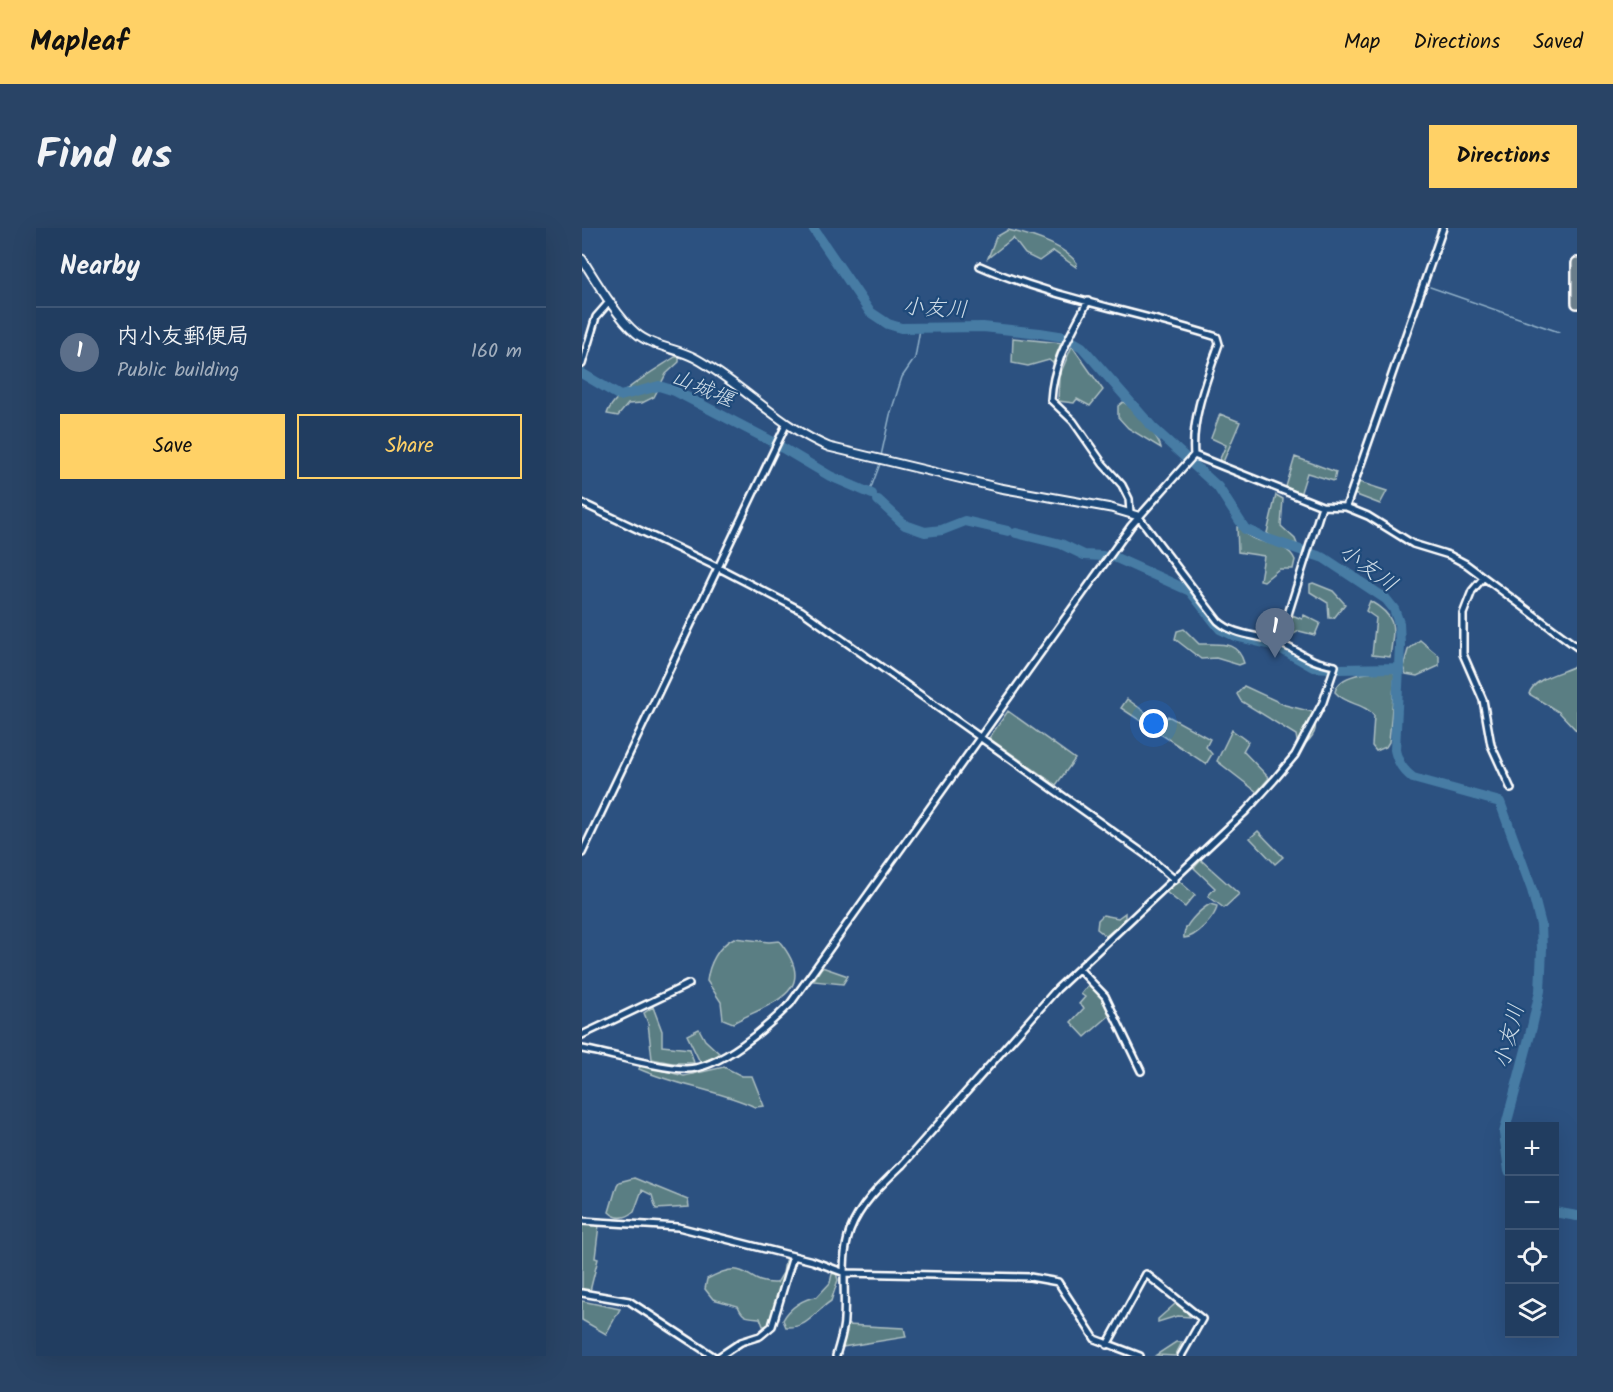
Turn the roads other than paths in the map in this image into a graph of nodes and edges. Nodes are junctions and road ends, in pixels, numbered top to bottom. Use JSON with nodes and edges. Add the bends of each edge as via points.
{"nodes":[{"id":1,"x":1443,"y":228,"type":"edge"},
{"id":2,"x":582,"y":259,"type":"edge"},
{"id":3,"x":1577,"y":263,"type":"edge"},
{"id":4,"x":980,"y":266,"type":"dead end"},
{"id":5,"x":610,"y":301,"type":"junction"},
{"id":6,"x":1088,"y":301,"type":"junction"},
{"id":7,"x":1577,"y":303,"type":"edge"},
{"id":8,"x":582,"y":364,"type":"edge"},
{"id":9,"x":786,"y":425,"type":"junction"},
{"id":10,"x":1194,"y":455,"type":"junction"},
{"id":11,"x":582,"y":503,"type":"edge"},
{"id":12,"x":1322,"y":506,"type":"junction"},
{"id":13,"x":1346,"y":507,"type":"junction"},
{"id":14,"x":1130,"y":513,"type":"junction"},
{"id":15,"x":1138,"y":516,"type":"junction"},
{"id":16,"x":719,"y":567,"type":"junction"},
{"id":17,"x":1483,"y":578,"type":"junction"},
{"id":18,"x":1279,"y":643,"type":"junction"},
{"id":19,"x":1577,"y":647,"type":"edge"},
{"id":20,"x":979,"y":738,"type":"junction"},
{"id":21,"x":1511,"y":789,"type":"dead end"},
{"id":22,"x":582,"y":853,"type":"edge"},
{"id":23,"x":1175,"y":880,"type":"junction"},
{"id":24,"x":1079,"y":969,"type":"junction"},
{"id":25,"x":689,"y":984,"type":"dead end"},
{"id":26,"x":582,"y":1035,"type":"edge"},
{"id":27,"x":582,"y":1049,"type":"edge"},
{"id":28,"x":1141,"y":1071,"type":"dead end"},
{"id":29,"x":582,"y":1221,"type":"edge"},
{"id":30,"x":793,"y":1256,"type":"junction"},
{"id":31,"x":845,"y":1273,"type":"junction"},
{"id":32,"x":582,"y":1293,"type":"edge"},
{"id":33,"x":1107,"y":1345,"type":"junction"},
{"id":34,"x":712,"y":1356,"type":"edge"},
{"id":35,"x":720,"y":1356,"type":"edge"},
{"id":36,"x":836,"y":1356,"type":"edge"},
{"id":37,"x":1140,"y":1356,"type":"edge"},
{"id":38,"x":1181,"y":1356,"type":"edge"}],
"edges":[{"from":1,"to":13,"type":"street"},
{"from":2,"to":5,"type":"street"},
{"from":3,"to":7,"type":"highway"},
{"from":4,"to":6,"type":"street"},
{"from":5,"to":8,"type":"street","via":[[596,316]]},
{"from":5,"to":9,"type":"street","via":[[638,336],[695,358]]},
{"from":6,"to":10,"type":"street","via":[[1160,319],[1219,340],[1202,394]]},
{"from":6,"to":14,"type":"street","via":[[1054,370],[1051,400],[1074,421],[1122,485]]},
{"from":9,"to":14,"type":"street","via":[[830,447],[1000,488]]},
{"from":9,"to":16,"type":"street"},
{"from":10,"to":12,"type":"street"},
{"from":10,"to":15,"type":"street"},
{"from":11,"to":16,"type":"street"},
{"from":12,"to":13,"type":"street"},
{"from":12,"to":18,"type":"street"},
{"from":13,"to":17,"type":"street","via":[[1413,544],[1449,555]]},
{"from":14,"to":15,"type":"street"},
{"from":15,"to":18,"type":"street","via":[[1218,621],[1234,632]]},
{"from":15,"to":20,"type":"street"},
{"from":16,"to":20,"type":"street","via":[[818,621]]},
{"from":16,"to":22,"type":"street"},
{"from":17,"to":19,"type":"street"},
{"from":17,"to":21,"type":"street","via":[[1472,591],[1463,614],[1463,654],[1483,700],[1491,745]]},
{"from":18,"to":23,"type":"street","via":[[1313,662],[1335,666],[1323,702],[1295,755],[1281,772]]},
{"from":20,"to":23,"type":"street","via":[[1146,855]]},
{"from":20,"to":27,"type":"street","via":[[777,1017],[720,1059],[687,1069]]},
{"from":23,"to":24,"type":"street"},
{"from":24,"to":28,"type":"street","via":[[1105,996]]},
{"from":24,"to":31,"type":"street","via":[[877,1188],[850,1230]]},
{"from":25,"to":26,"type":"street"},
{"from":29,"to":30,"type":"street","via":[[678,1227]]},
{"from":30,"to":31,"type":"street"},
{"from":30,"to":35,"type":"street","via":[[772,1326]]},
{"from":31,"to":33,"type":"street","via":[[1030,1277],[1058,1282],[1095,1339]]},
{"from":31,"to":36,"type":"street","via":[[844,1322]]},
{"from":32,"to":34,"type":"street","via":[[629,1301]]},
{"from":33,"to":37,"type":"street"},
{"from":33,"to":38,"type":"street","via":[[1146,1274],[1202,1319]]}]}
